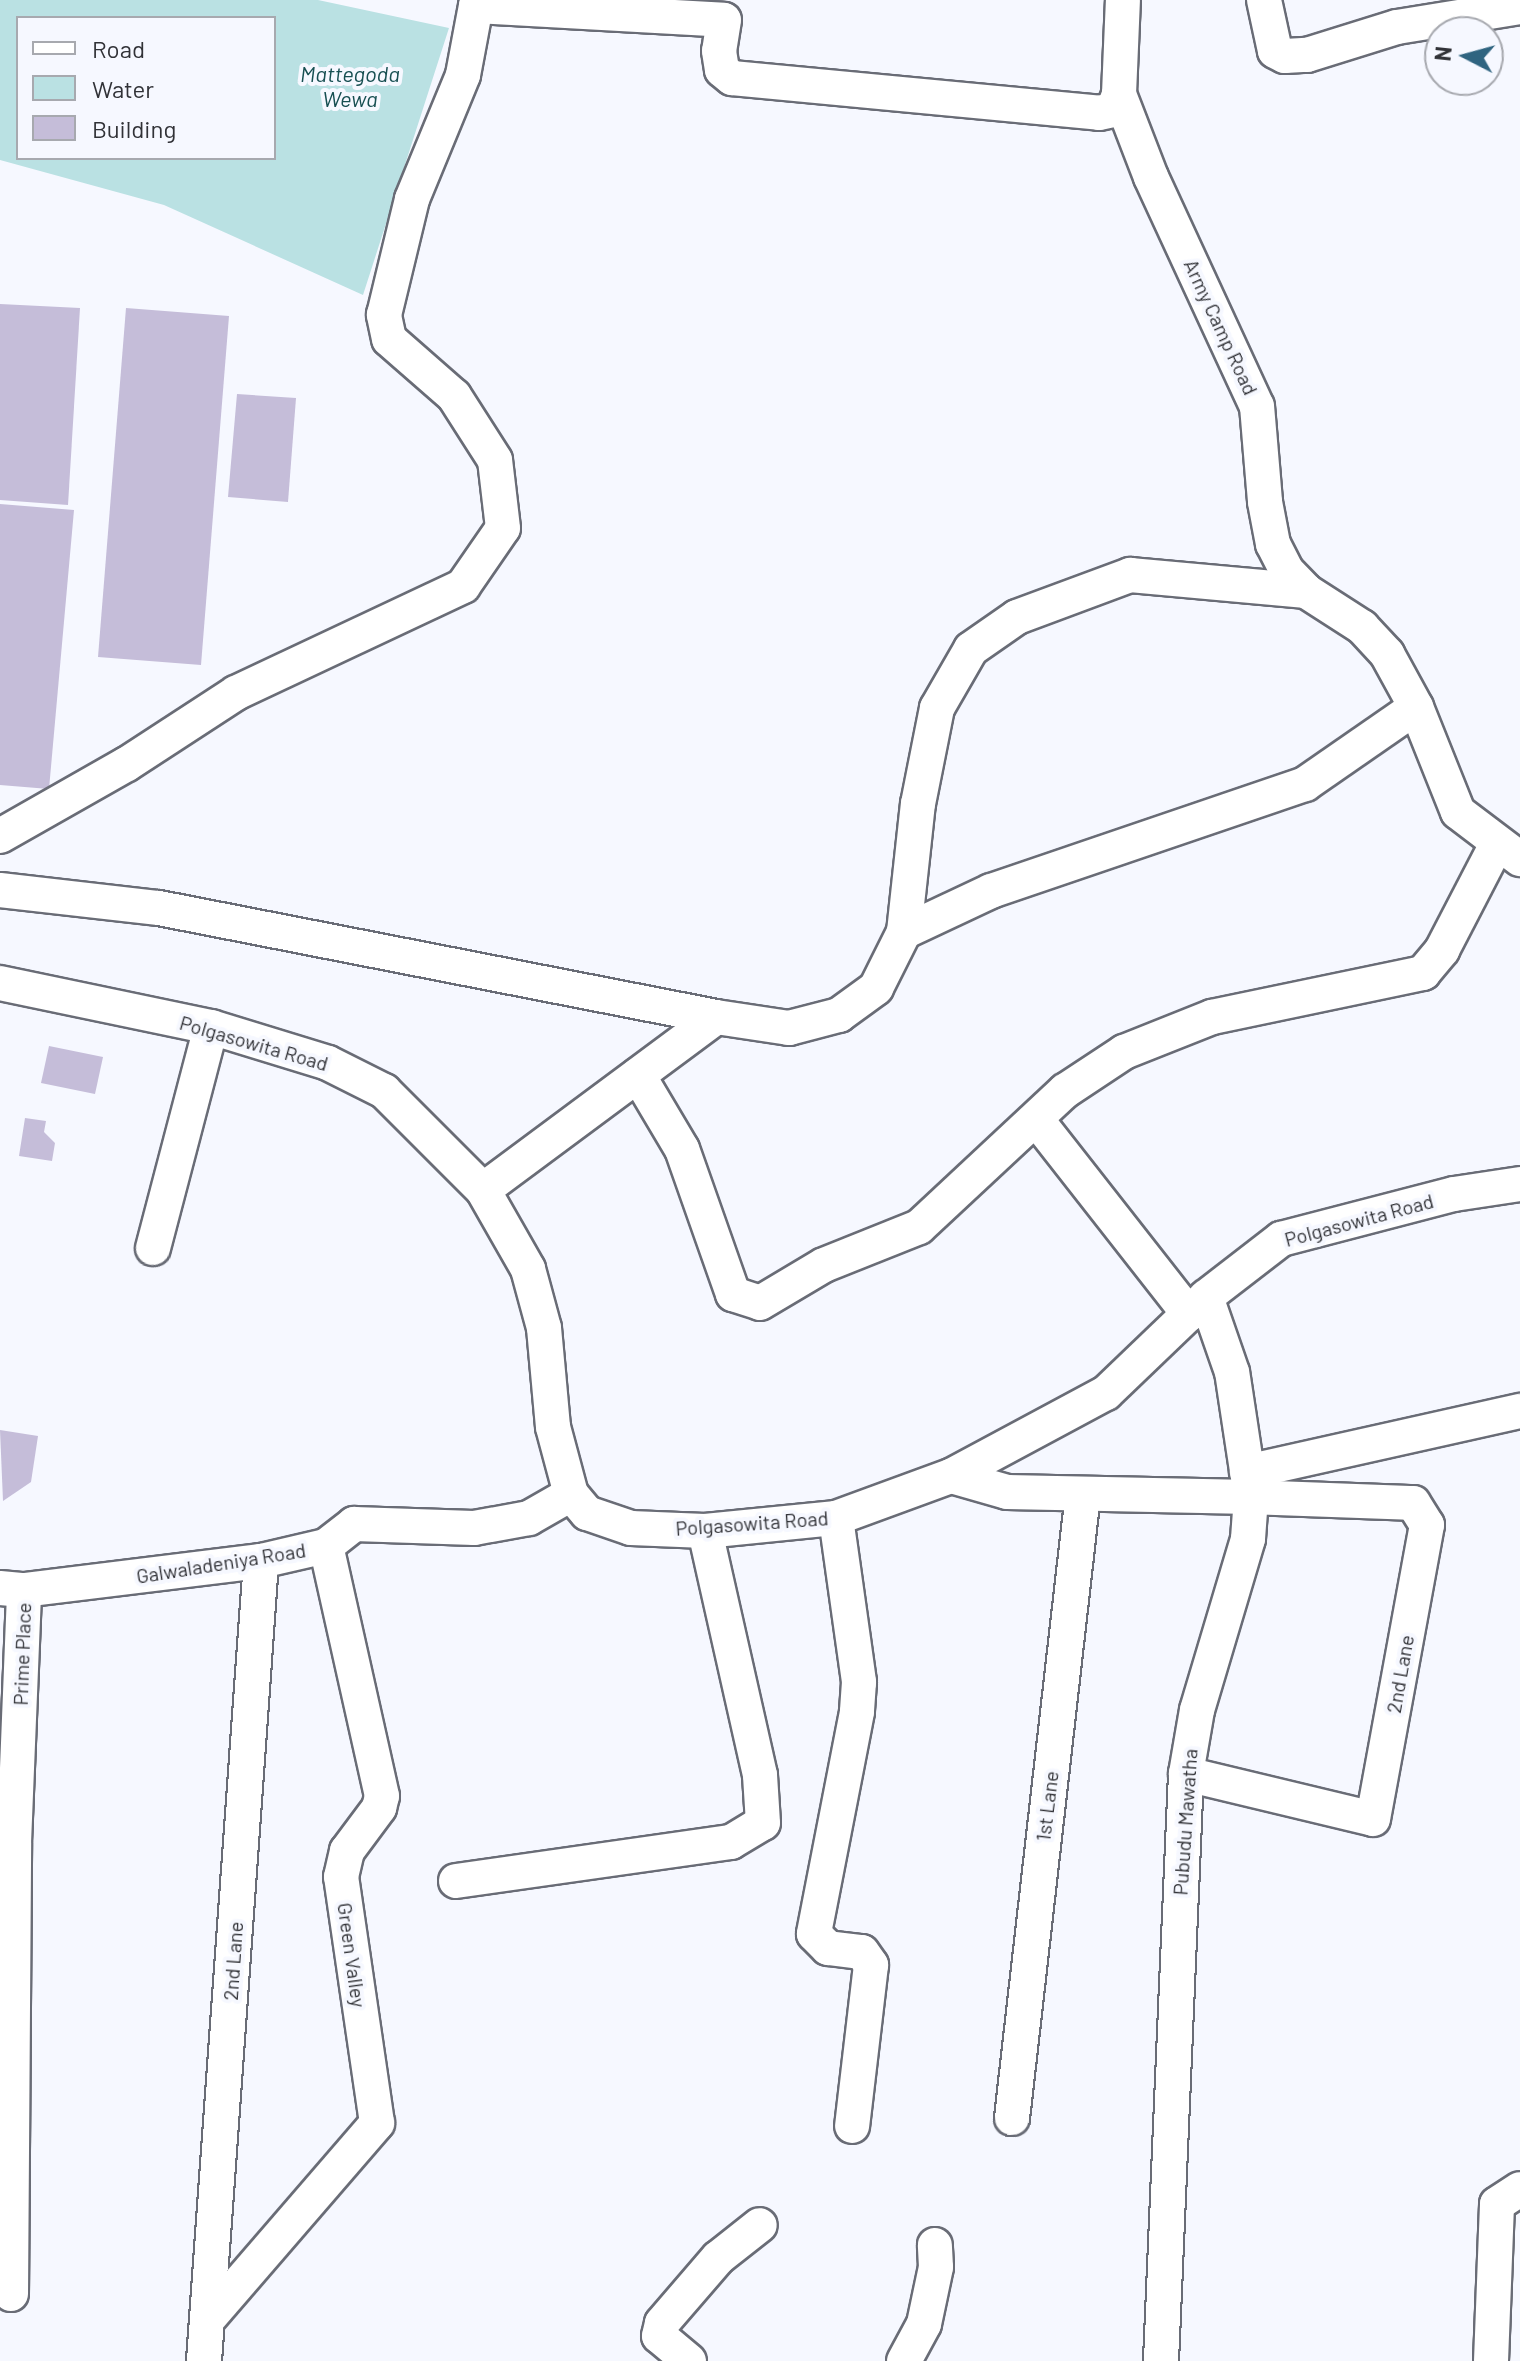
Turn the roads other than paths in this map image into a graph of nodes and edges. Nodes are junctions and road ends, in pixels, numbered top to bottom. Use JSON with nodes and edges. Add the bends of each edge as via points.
{"nodes":[{"id":1,"x":1123,"y":0,"type":"edge"},
{"id":2,"x":1264,"y":0,"type":"edge"},
{"id":3,"x":476,"y":3,"type":"edge"},
{"id":4,"x":1520,"y":7,"type":"edge"},
{"id":5,"x":725,"y":10,"type":"edge"},
{"id":6,"x":1119,"y":94,"type":"junction"},
{"id":7,"x":1306,"y":591,"type":"junction"},
{"id":8,"x":1416,"y":707,"type":"junction"},
{"id":9,"x":0,"y":836,"type":"edge"},
{"id":10,"x":1509,"y":852,"type":"edge"},
{"id":11,"x":0,"y":890,"type":"edge"},
{"id":12,"x":904,"y":932,"type":"junction"},
{"id":13,"x":0,"y":983,"type":"edge"},
{"id":14,"x":716,"y":1017,"type":"junction"},
{"id":15,"x":211,"y":1027,"type":"junction"},
{"id":16,"x":638,"y":1075,"type":"junction"},
{"id":17,"x":1036,"y":1119,"type":"junction"},
{"id":18,"x":1520,"y":1184,"type":"edge"},
{"id":19,"x":483,"y":1190,"type":"junction"},
{"id":20,"x":153,"y":1248,"type":"dead end"},
{"id":21,"x":1197,"y":1305,"type":"junction"},
{"id":22,"x":1520,"y":1411,"type":"edge"},
{"id":23,"x":951,"y":1476,"type":"junction"},
{"id":24,"x":1249,"y":1485,"type":"junction"},
{"id":25,"x":571,"y":1494,"type":"junction"},
{"id":26,"x":1083,"y":1494,"type":"junction"},
{"id":27,"x":836,"y":1518,"type":"junction"},
{"id":28,"x":705,"y":1531,"type":"junction"},
{"id":29,"x":326,"y":1546,"type":"junction"},
{"id":30,"x":261,"y":1561,"type":"junction"},
{"id":31,"x":12,"y":1589,"type":"edge"},
{"id":32,"x":1186,"y":1774,"type":"junction"},
{"id":33,"x":456,"y":1881,"type":"dead end"},
{"id":34,"x":1012,"y":2118,"type":"dead end"},
{"id":35,"x":852,"y":2126,"type":"dead end"},
{"id":36,"x":1520,"y":2189,"type":"edge"},
{"id":37,"x":760,"y":2225,"type":"dead end"},
{"id":38,"x":935,"y":2245,"type":"dead end"},
{"id":39,"x":11,"y":2294,"type":"dead end"},
{"id":40,"x":208,"y":2319,"type":"junction"},
{"id":41,"x":204,"y":2361,"type":"edge"},
{"id":42,"x":689,"y":2361,"type":"edge"},
{"id":43,"x":904,"y":2361,"type":"edge"},
{"id":44,"x":1161,"y":2361,"type":"edge"},
{"id":45,"x":1491,"y":2361,"type":"edge"}],
"edges":[{"from":1,"to":6,"type":"street"},
{"from":2,"to":4,"type":"street","via":[[1275,51],[1285,56],[1307,55],[1397,27]]},
{"from":3,"to":5,"type":"street"},
{"from":3,"to":9,"type":"street","via":[[463,75],[412,199],[384,315],[389,339],[454,396],[495,460],[503,528],[463,586],[236,693],[127,764]]},
{"from":5,"to":6,"type":"street","via":[[719,51],[722,70],[732,78],[1099,113],[1113,110]]},
{"from":6,"to":7,"type":"street","name":"Army Camp Road","via":[[1151,177],[1257,406],[1273,544]]},
{"from":7,"to":8,"type":"street","name":"Army Camp Road","via":[[1362,627],[1387,654]]},
{"from":7,"to":12,"type":"street","via":[[1130,575],[1017,617],[971,649],[937,708],[918,804]]},
{"from":8,"to":10,"type":"street","name":"Army Camp Road","via":[[1458,812]]},
{"from":8,"to":12,"type":"street","via":[[1305,784],[991,891]]},
{"from":10,"to":17,"type":"street","via":[[1423,973],[1212,1017],[1124,1052],[1065,1091]]},
{"from":11,"to":14,"type":"street","via":[[159,908]]},
{"from":12,"to":14,"type":"street","via":[[876,988],[839,1015],[789,1028]]},
{"from":13,"to":15,"type":"street","name":"Polgasowita Road"},
{"from":14,"to":16,"type":"street"},
{"from":15,"to":19,"type":"street","name":"Polgasowita Road","via":[[328,1063],[384,1091]]},
{"from":15,"to":20,"type":"street"},
{"from":16,"to":17,"type":"street","via":[[682,1149],[733,1294],[760,1303],[824,1265],[919,1227]]},
{"from":16,"to":19,"type":"street"},
{"from":17,"to":21,"type":"street","name":"Pubudu Mawatha"},
{"from":18,"to":21,"type":"street","name":"Polgasowita Road","via":[[1454,1194],[1281,1239]]},
{"from":19,"to":25,"type":"street","name":"Polgasowita Road","via":[[528,1269],[544,1328],[553,1427]]},
{"from":21,"to":23,"type":"street","name":"Polgasowita Road","via":[[1106,1393]]},
{"from":21,"to":24,"type":"street","name":"Pubudu Mawatha","via":[[1232,1372]]},
{"from":22,"to":24,"type":"street"},
{"from":23,"to":26,"type":"street","via":[[1007,1492]]},
{"from":23,"to":27,"type":"street","name":"Polgasowita Road"},
{"from":24,"to":26,"type":"street"},
{"from":24,"to":32,"type":"street","name":"Pubudu Mawatha","via":[[1248,1539],[1197,1710]]},
{"from":24,"to":32,"type":"street","name":"2nd Lane","via":[[1413,1503],[1422,1511],[1427,1525],[1373,1819]]},
{"from":25,"to":28,"type":"street","name":"Polgasowita Road","via":[[587,1513],[631,1528]]},
{"from":25,"to":29,"type":"street","name":"Galwaladeniya Road","via":[[529,1518],[474,1528],[354,1524]]},
{"from":26,"to":34,"type":"street","name":"1st Lane"},
{"from":27,"to":28,"type":"street","name":"Polgasowita Road"},
{"from":27,"to":35,"type":"street","via":[[859,1682],[814,1934],[828,1948],[862,1952],[871,1965]]},
{"from":28,"to":33,"type":"street","via":[[760,1775],[763,1823],[731,1842]]},
{"from":29,"to":30,"type":"street","name":"Galwaladeniya Road"},
{"from":29,"to":40,"type":"street","name":"Green Valley","via":[[382,1796],[347,1851],[341,1877],[377,2123]]},
{"from":30,"to":31,"type":"street","name":"Galwaladeniya Road"},
{"from":30,"to":40,"type":"street","name":"2nd Lane"},
{"from":31,"to":39,"type":"street","name":"Prime Place"},
{"from":32,"to":44,"type":"street","name":"Pubudu Mawatha"},
{"from":36,"to":45,"type":"street","via":[[1497,2204]]},
{"from":37,"to":42,"type":"street","via":[[718,2258],[662,2323],[659,2336],[666,2346]]},
{"from":38,"to":43,"type":"street","via":[[936,2267],[924,2324]]},
{"from":40,"to":41,"type":"street","name":"2nd Lane"}]}
